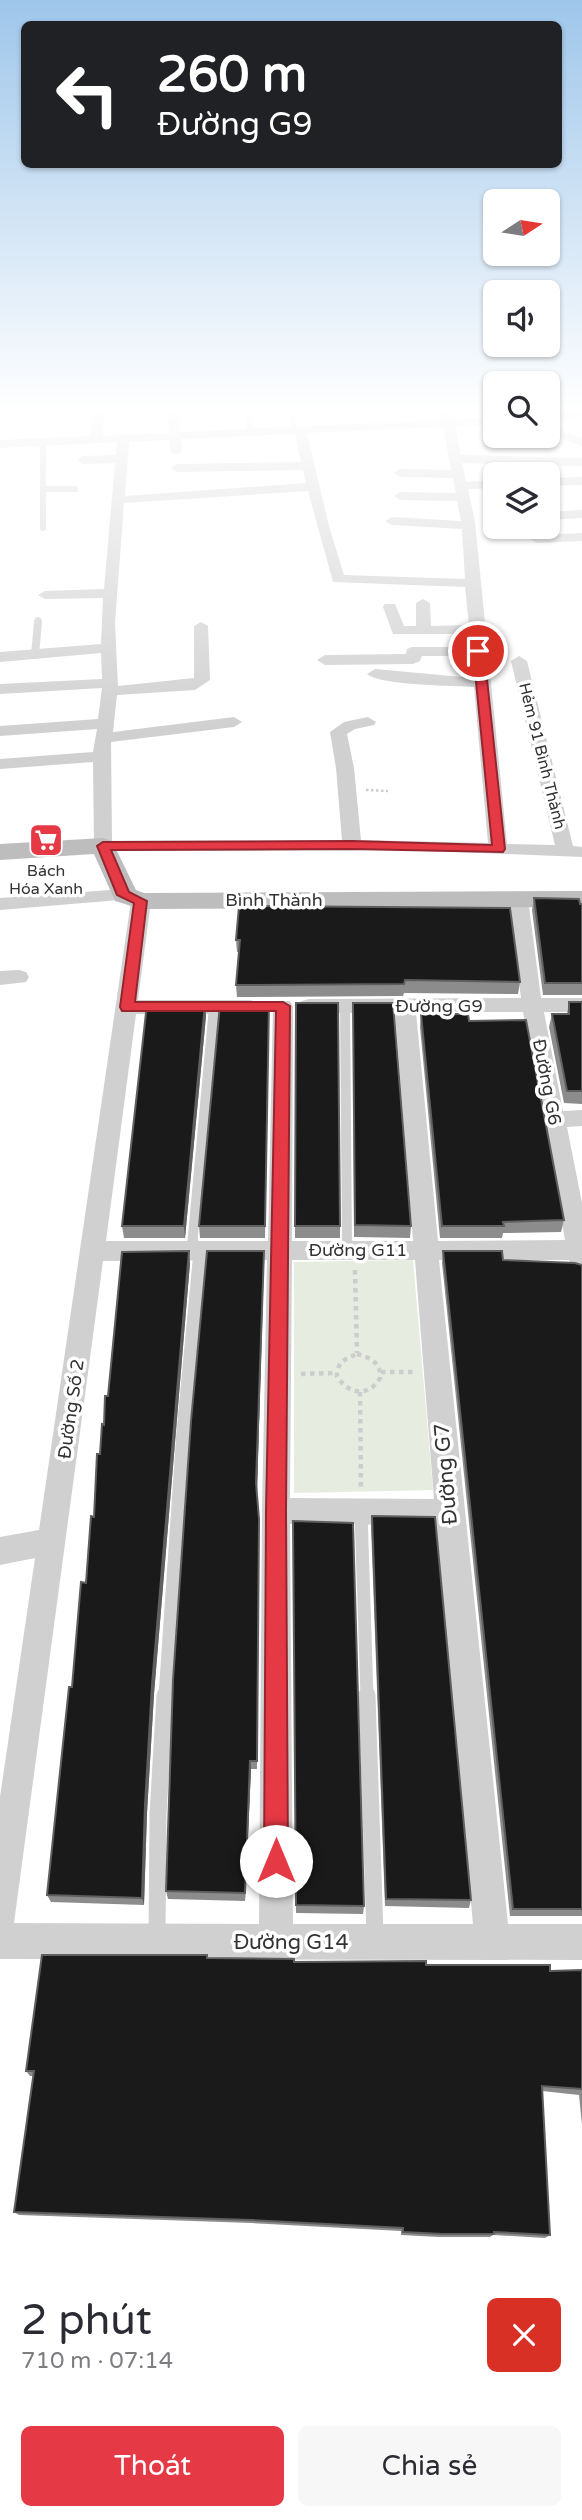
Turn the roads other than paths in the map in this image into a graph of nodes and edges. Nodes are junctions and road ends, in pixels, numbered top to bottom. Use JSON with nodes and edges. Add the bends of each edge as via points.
{"nodes":[{"id":1,"x":43,"y":518,"type":"edge"},
{"id":2,"x":116,"y":518,"type":"edge"},
{"id":3,"x":320,"y":518,"type":"edge"},
{"id":4,"x":467,"y":518,"type":"edge"},
{"id":5,"x":392,"y":521,"type":"dead end"},
{"id":6,"x":468,"y":525,"type":"junction"},
{"id":7,"x":43,"y":528,"type":"dead end"},
{"id":8,"x":560,"y":537,"type":"edge"},
{"id":9,"x":582,"y":537,"type":"edge"},
{"id":10,"x":472,"y":583,"type":"junction"},
{"id":11,"x":110,"y":593,"type":"junction"},
{"id":12,"x":45,"y":595,"type":"dead end"},
{"id":13,"x":423,"y":603,"type":"dead end"},
{"id":14,"x":390,"y":607,"type":"dead end"},
{"id":15,"x":38,"y":620,"type":"dead end"},
{"id":16,"x":201,"y":626,"type":"dead end"},
{"id":17,"x":476,"y":629,"type":"junction"},
{"id":18,"x":416,"y":630,"type":"junction"},
{"id":19,"x":107,"y":648,"type":"junction"},
{"id":20,"x":478,"y":651,"type":"junction"},
{"id":21,"x":412,"y":652,"type":"junction"},
{"id":22,"x":35,"y":654,"type":"junction"},
{"id":23,"x":0,"y":657,"type":"edge"},
{"id":24,"x":325,"y":660,"type":"dead end"},
{"id":25,"x":519,"y":661,"type":"dead end"},
{"id":26,"x":375,"y":674,"type":"dead end"},
{"id":27,"x":482,"y":683,"type":"junction"},
{"id":28,"x":110,"y":687,"type":"junction"},
{"id":29,"x":0,"y":688,"type":"edge"},
{"id":30,"x":234,"y":722,"type":"dead end"},
{"id":31,"x":368,"y":722,"type":"dead end"},
{"id":32,"x":0,"y":730,"type":"edge"},
{"id":33,"x":105,"y":730,"type":"junction"},
{"id":34,"x":101,"y":756,"type":"junction"},
{"id":35,"x":0,"y":764,"type":"edge"},
{"id":36,"x":352,"y":845,"type":"junction"},
{"id":37,"x":103,"y":846,"type":"junction"},
{"id":38,"x":498,"y":849,"type":"junction"},
{"id":39,"x":0,"y":852,"type":"edge"},
{"id":40,"x":574,"y":852,"type":"edge"},
{"id":41,"x":132,"y":898,"type":"junction"},
{"id":42,"x":518,"y":899,"type":"junction"},
{"id":43,"x":582,"y":899,"type":"edge"},
{"id":44,"x":0,"y":904,"type":"edge"},
{"id":45,"x":283,"y":1006,"type":"junction"},
{"id":46,"x":345,"y":1006,"type":"junction"},
{"id":47,"x":405,"y":1006,"type":"junction"},
{"id":48,"x":532,"y":1006,"type":"junction"},
{"id":49,"x":582,"y":1006,"type":"edge"},
{"id":50,"x":127,"y":1007,"type":"junction"},
{"id":51,"x":214,"y":1007,"type":"junction"},
{"id":52,"x":582,"y":1118,"type":"edge"},
{"id":53,"x":554,"y":1119,"type":"junction"},
{"id":54,"x":279,"y":1250,"type":"junction"},
{"id":55,"x":351,"y":1250,"type":"junction"},
{"id":56,"x":427,"y":1250,"type":"junction"},
{"id":57,"x":93,"y":1251,"type":"junction"},
{"id":58,"x":196,"y":1251,"type":"junction"},
{"id":59,"x":581,"y":1255,"type":"edge"},
{"id":60,"x":276,"y":1511,"type":"junction"},
{"id":61,"x":361,"y":1512,"type":"junction"},
{"id":62,"x":449,"y":1513,"type":"junction"},
{"id":63,"x":52,"y":1541,"type":"junction"},
{"id":64,"x":0,"y":1550,"type":"edge"},
{"id":65,"x":0,"y":1916,"type":"edge"},
{"id":66,"x":0,"y":1941,"type":"edge"},
{"id":67,"x":157,"y":1941,"type":"junction"},
{"id":68,"x":276,"y":1942,"type":"junction"},
{"id":69,"x":375,"y":1942,"type":"junction"},
{"id":70,"x":492,"y":1942,"type":"junction"},
{"id":71,"x":582,"y":1942,"type":"edge"}],
"edges":[{"from":1,"to":7,"type":"lane"},
{"from":2,"to":11,"type":"street"},
{"from":3,"to":10,"type":"street","via":[[338,579]]},
{"from":4,"to":6,"type":"street"},
{"from":5,"to":6,"type":"street"},
{"from":6,"to":10,"type":"street"},
{"from":8,"to":9,"type":"street"},
{"from":10,"to":17,"type":"street"},
{"from":11,"to":12,"type":"street"},
{"from":11,"to":19,"type":"street"},
{"from":13,"to":18,"type":"street"},
{"from":14,"to":18,"type":"street","via":[[398,631]]},
{"from":15,"to":22,"type":"lane"},
{"from":16,"to":28,"type":"street","via":[[202,680],[195,685]]},
{"from":17,"to":18,"type":"street"},
{"from":17,"to":20,"type":"street"},
{"from":18,"to":21,"type":"street"},
{"from":19,"to":22,"type":"street"},
{"from":19,"to":28,"type":"street"},
{"from":20,"to":21,"type":"street"},
{"from":20,"to":27,"type":"street"},
{"from":21,"to":24,"type":"street","via":[[413,659]]},
{"from":22,"to":23,"type":"street"},
{"from":25,"to":40,"type":"street","name":"Hẻm 91 Bình Thành"},
{"from":26,"to":27,"type":"street"},
{"from":27,"to":38,"type":"street"},
{"from":28,"to":29,"type":"street"},
{"from":28,"to":33,"type":"street"},
{"from":30,"to":33,"type":"street"},
{"from":31,"to":36,"type":"street","via":[[338,732]]},
{"from":32,"to":33,"type":"street"},
{"from":33,"to":34,"type":"street"},
{"from":34,"to":35,"type":"street"},
{"from":34,"to":37,"type":"street"},
{"from":36,"to":37,"type":"street"},
{"from":36,"to":38,"type":"street"},
{"from":37,"to":39,"type":"street"},
{"from":37,"to":41,"type":"street"},
{"from":38,"to":40,"type":"street"},
{"from":41,"to":42,"type":"street","name":"Bình Thành"},
{"from":41,"to":44,"type":"street"},
{"from":41,"to":50,"type":"street","name":"Đường Số 2"},
{"from":42,"to":43,"type":"street","name":"Bình Thành"},
{"from":42,"to":48,"type":"street","name":"Đường G6"},
{"from":45,"to":46,"type":"street","name":"Đường G9"},
{"from":45,"to":51,"type":"street","name":"Đường G9"},
{"from":45,"to":54,"type":"street"},
{"from":46,"to":47,"type":"street","name":"Đường G9"},
{"from":46,"to":55,"type":"lane"},
{"from":47,"to":48,"type":"street","name":"Đường G9"},
{"from":47,"to":56,"type":"street","name":"Đường G7"},
{"from":48,"to":49,"type":"street","name":"Đường G9"},
{"from":48,"to":53,"type":"street","name":"Đường G6"},
{"from":50,"to":51,"type":"street","name":"Đường G9"},
{"from":50,"to":57,"type":"street","name":"Đường Số 2"},
{"from":51,"to":58,"type":"lane"},
{"from":52,"to":53,"type":"street"},
{"from":53,"to":59,"type":"street","name":"Đường G6"},
{"from":54,"to":55,"type":"street","name":"Đường G11"},
{"from":54,"to":58,"type":"street","name":"Đường G11"},
{"from":54,"to":60,"type":"street"},
{"from":55,"to":56,"type":"street","name":"Đường G11"},
{"from":56,"to":59,"type":"street","name":"Đường G11"},
{"from":56,"to":62,"type":"street","name":"Đường G7"},
{"from":57,"to":58,"type":"street","name":"Đường G11"},
{"from":57,"to":63,"type":"street","name":"Đường Số 2"},
{"from":58,"to":67,"type":"lane","via":[[163,1726]]},
{"from":60,"to":61,"type":"street"},
{"from":60,"to":68,"type":"street"},
{"from":61,"to":62,"type":"street"},
{"from":61,"to":69,"type":"lane"},
{"from":62,"to":70,"type":"street","name":"Đường G7"},
{"from":63,"to":64,"type":"street"},
{"from":63,"to":65,"type":"street","name":"Đường Số 2"},
{"from":66,"to":67,"type":"street","name":"Đường G14"},
{"from":67,"to":68,"type":"street","name":"Đường G14"},
{"from":68,"to":69,"type":"street","name":"Đường G14"},
{"from":69,"to":70,"type":"street","name":"Đường G14"},
{"from":70,"to":71,"type":"street","name":"Đường G14"}]}
